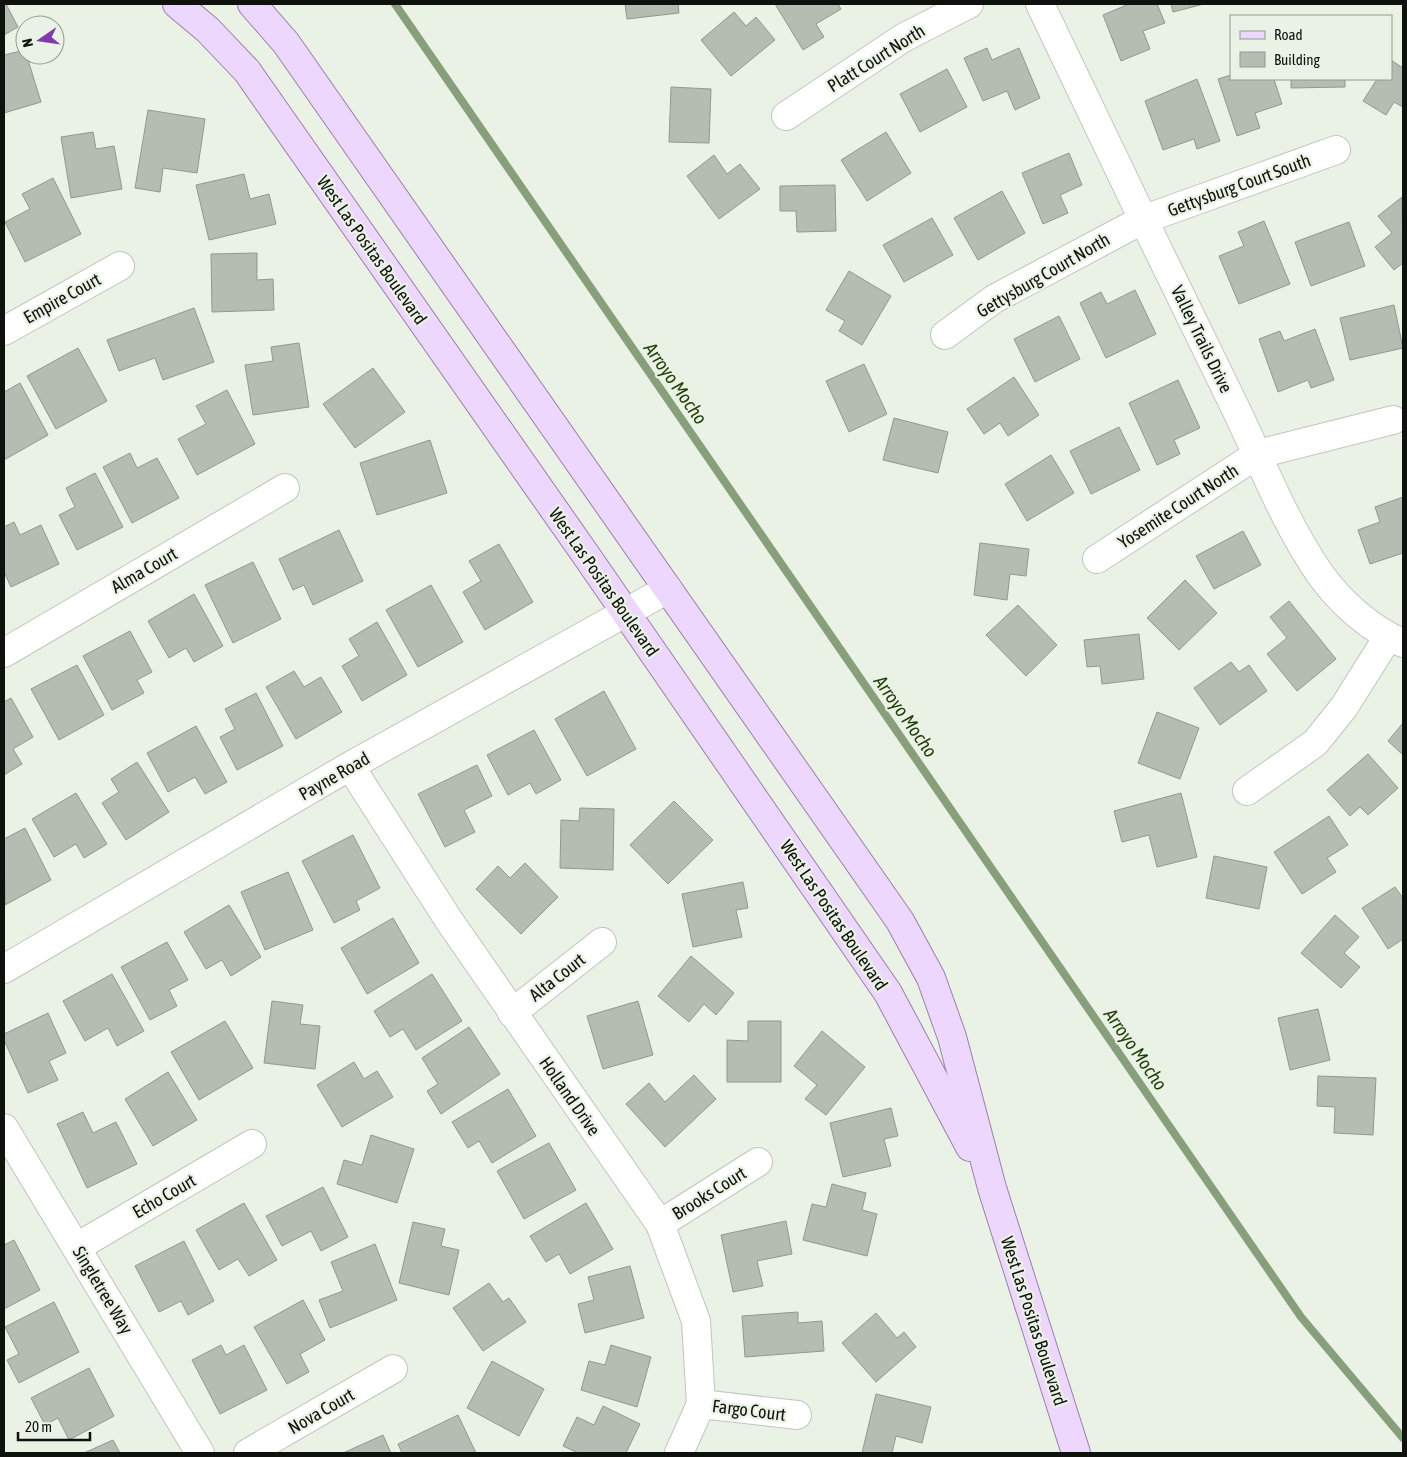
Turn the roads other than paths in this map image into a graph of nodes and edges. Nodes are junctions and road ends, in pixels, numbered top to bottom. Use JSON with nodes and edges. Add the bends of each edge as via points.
{"nodes":[{"id":1,"x":177,"y":4,"type":"edge"},
{"id":2,"x":252,"y":4,"type":"edge"},
{"id":3,"x":969,"y":4,"type":"edge"},
{"id":4,"x":1040,"y":4,"type":"edge"},
{"id":5,"x":786,"y":116,"type":"dead end"},
{"id":6,"x":1336,"y":150,"type":"dead end"},
{"id":7,"x":1142,"y":220,"type":"junction"},
{"id":8,"x":120,"y":266,"type":"dead end"},
{"id":9,"x":4,"y":331,"type":"edge"},
{"id":10,"x":945,"y":335,"type":"dead end"},
{"id":11,"x":1393,"y":420,"type":"dead end"},
{"id":12,"x":1258,"y":454,"type":"junction"},
{"id":13,"x":285,"y":488,"type":"dead end"},
{"id":14,"x":1097,"y":559,"type":"dead end"},
{"id":15,"x":668,"y":589,"type":"junction"},
{"id":16,"x":626,"y":613,"type":"junction"},
{"id":17,"x":1396,"y":640,"type":"edge"},
{"id":18,"x":4,"y":653,"type":"edge"},
{"id":19,"x":350,"y":766,"type":"junction"},
{"id":20,"x":1247,"y":791,"type":"dead end"},
{"id":21,"x":602,"y":942,"type":"dead end"},
{"id":22,"x":4,"y":969,"type":"edge"},
{"id":23,"x":512,"y":1013,"type":"junction"},
{"id":24,"x":4,"y":1128,"type":"edge"},
{"id":25,"x":252,"y":1144,"type":"dead end"},
{"id":26,"x":758,"y":1162,"type":"dead end"},
{"id":27,"x":992,"y":1188,"type":"junction"},
{"id":28,"x":660,"y":1224,"type":"junction"},
{"id":29,"x":77,"y":1247,"type":"junction"},
{"id":30,"x":393,"y":1368,"type":"dead end"},
{"id":31,"x":701,"y":1404,"type":"junction"},
{"id":32,"x":797,"y":1415,"type":"dead end"},
{"id":33,"x":200,"y":1453,"type":"edge"},
{"id":34,"x":248,"y":1453,"type":"edge"},
{"id":35,"x":679,"y":1453,"type":"edge"},
{"id":36,"x":1076,"y":1453,"type":"edge"}],
"edges":[{"from":1,"to":16,"type":"main road","name":"West Las Positas Boulevard","via":[[208,30],[247,71]]},
{"from":2,"to":15,"type":"main road","name":"West Las Positas Boulevard","via":[[286,43]]},
{"from":3,"to":5,"type":"street","name":"Platt Court North","via":[[903,38]]},
{"from":4,"to":7,"type":"street","name":"Valley Trails Drive"},
{"from":6,"to":7,"type":"street","name":"Gettysburg Court South"},
{"from":7,"to":10,"type":"street","name":"Gettysburg Court North","via":[[994,299]]},
{"from":7,"to":12,"type":"street","name":"Valley Trails Drive"},
{"from":8,"to":9,"type":"street","name":"Empire Court"},
{"from":11,"to":12,"type":"street","name":"Yosemite Court North"},
{"from":12,"to":14,"type":"street","name":"Yosemite Court North"},
{"from":12,"to":17,"type":"street","name":"Valley Trails Drive","via":[[1294,534],[1321,575],[1347,606]]},
{"from":13,"to":18,"type":"street","name":"Alma Court"},
{"from":15,"to":16,"type":"street","name":"Payne Road"},
{"from":15,"to":27,"type":"main road","name":"West Las Positas Boulevard","via":[[900,921],[931,978],[952,1037]]},
{"from":16,"to":19,"type":"street","name":"Payne Road"},
{"from":16,"to":27,"type":"main road","name":"West Las Positas Boulevard","via":[[888,993]]},
{"from":17,"to":20,"type":"street","via":[[1315,743]]},
{"from":19,"to":22,"type":"street","name":"Payne Road"},
{"from":19,"to":23,"type":"street","name":"Holland Drive"},
{"from":21,"to":23,"type":"street","name":"Alta Court"},
{"from":23,"to":28,"type":"street","name":"Holland Drive"},
{"from":24,"to":29,"type":"street","name":"Singletree Way"},
{"from":25,"to":29,"type":"street","name":"Echo Court"},
{"from":26,"to":28,"type":"street","name":"Brooks Court"},
{"from":27,"to":36,"type":"main road","name":"West Las Positas Boulevard"},
{"from":28,"to":31,"type":"street","name":"Holland Drive","via":[[696,1321]]},
{"from":29,"to":33,"type":"street","name":"Singletree Way"},
{"from":30,"to":34,"type":"street","name":"Nova Court"},
{"from":31,"to":32,"type":"street","name":"Fargo Court"},
{"from":31,"to":35,"type":"street","name":"Holland Drive"}]}
